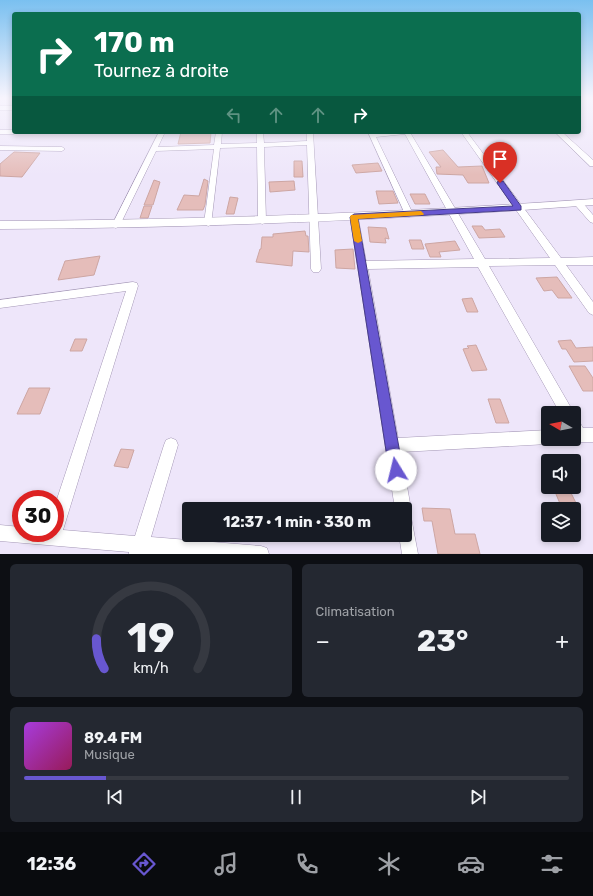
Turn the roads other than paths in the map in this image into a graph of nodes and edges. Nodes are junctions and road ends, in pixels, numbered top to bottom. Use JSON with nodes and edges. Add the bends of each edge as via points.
{"nodes":[{"id":1,"x":0,"y":132,"type":"edge"},
{"id":2,"x":12,"y":132,"type":"edge"},
{"id":3,"x":161,"y":134,"type":"edge"},
{"id":4,"x":219,"y":134,"type":"edge"},
{"id":5,"x":260,"y":134,"type":"edge"},
{"id":6,"x":310,"y":134,"type":"edge"},
{"id":7,"x":372,"y":134,"type":"edge"},
{"id":8,"x":408,"y":134,"type":"edge"},
{"id":9,"x":465,"y":134,"type":"edge"},
{"id":10,"x":560,"y":134,"type":"edge"},
{"id":11,"x":310,"y":143,"type":"junction"},
{"id":12,"x":260,"y":144,"type":"junction"},
{"id":13,"x":217,"y":146,"type":"junction"},
{"id":14,"x":0,"y":148,"type":"edge"},
{"id":15,"x":62,"y":149,"type":"dead end"},
{"id":16,"x":154,"y":149,"type":"junction"},
{"id":17,"x":593,"y":164,"type":"edge"},
{"id":18,"x":593,"y":202,"type":"edge"},
{"id":19,"x":579,"y":204,"type":"junction"},
{"id":20,"x":519,"y":208,"type":"junction"},
{"id":21,"x":452,"y":212,"type":"junction"},
{"id":22,"x":409,"y":214,"type":"junction"},
{"id":23,"x":354,"y":217,"type":"junction"},
{"id":24,"x":314,"y":219,"type":"junction"},
{"id":25,"x":593,"y":220,"type":"edge"},
{"id":26,"x":262,"y":221,"type":"junction"},
{"id":27,"x":208,"y":223,"type":"junction"},
{"id":28,"x":0,"y":225,"type":"edge"},
{"id":29,"x":116,"y":225,"type":"junction"},
{"id":30,"x":558,"y":261,"type":"junction"},
{"id":31,"x":593,"y":261,"type":"edge"},
{"id":32,"x":481,"y":263,"type":"junction"},
{"id":33,"x":362,"y":265,"type":"junction"},
{"id":34,"x":316,"y":269,"type":"dead end"},
{"id":35,"x":0,"y":304,"type":"edge"},
{"id":36,"x":593,"y":310,"type":"edge"},
{"id":37,"x":562,"y":406,"type":"edge"},
{"id":38,"x":541,"y":437,"type":"edge"},
{"id":39,"x":392,"y":444,"type":"junction"},
{"id":40,"x":171,"y":445,"type":"dead end"},
{"id":41,"x":64,"y":502,"type":"edge"},
{"id":42,"x":402,"y":502,"type":"edge"},
{"id":43,"x":0,"y":533,"type":"edge"},
{"id":44,"x":12,"y":533,"type":"edge"},
{"id":45,"x":64,"y":535,"type":"edge"},
{"id":46,"x":408,"y":542,"type":"edge"},
{"id":47,"x":139,"y":549,"type":"edge"},
{"id":48,"x":261,"y":554,"type":"edge"},
{"id":49,"x":410,"y":554,"type":"edge"}],
"edges":[{"from":1,"to":2,"type":"street"},
{"from":3,"to":16,"type":"street"},
{"from":4,"to":13,"type":"street"},
{"from":5,"to":12,"type":"street"},
{"from":6,"to":11,"type":"street"},
{"from":7,"to":22,"type":"street"},
{"from":8,"to":21,"type":"street"},
{"from":9,"to":20,"type":"street"},
{"from":10,"to":17,"type":"street"},
{"from":11,"to":12,"type":"street"},
{"from":11,"to":24,"type":"street"},
{"from":12,"to":13,"type":"street"},
{"from":12,"to":26,"type":"street"},
{"from":13,"to":16,"type":"street"},
{"from":13,"to":27,"type":"street"},
{"from":14,"to":15,"type":"street"},
{"from":16,"to":29,"type":"street"},
{"from":18,"to":19,"type":"main road"},
{"from":19,"to":20,"type":"main road"},
{"from":19,"to":25,"type":"street"},
{"from":20,"to":21,"type":"main road"},
{"from":20,"to":30,"type":"street"},
{"from":21,"to":22,"type":"main road"},
{"from":21,"to":32,"type":"street"},
{"from":22,"to":23,"type":"main road"},
{"from":23,"to":24,"type":"main road"},
{"from":23,"to":33,"type":"street"},
{"from":24,"to":26,"type":"main road"},
{"from":24,"to":34,"type":"street"},
{"from":26,"to":27,"type":"main road"},
{"from":27,"to":29,"type":"main road"},
{"from":28,"to":29,"type":"main road"},
{"from":30,"to":31,"type":"street"},
{"from":30,"to":32,"type":"street"},
{"from":30,"to":36,"type":"street"},
{"from":32,"to":33,"type":"street"},
{"from":32,"to":37,"type":"street"},
{"from":33,"to":39,"type":"street"},
{"from":35,"to":41,"type":"street","via":[[133,286]]},
{"from":38,"to":39,"type":"street"},
{"from":39,"to":42,"type":"street"},
{"from":40,"to":47,"type":"street"},
{"from":43,"to":44,"type":"street"},
{"from":45,"to":47,"type":"street"},
{"from":46,"to":49,"type":"street"},
{"from":47,"to":48,"type":"street"}]}
